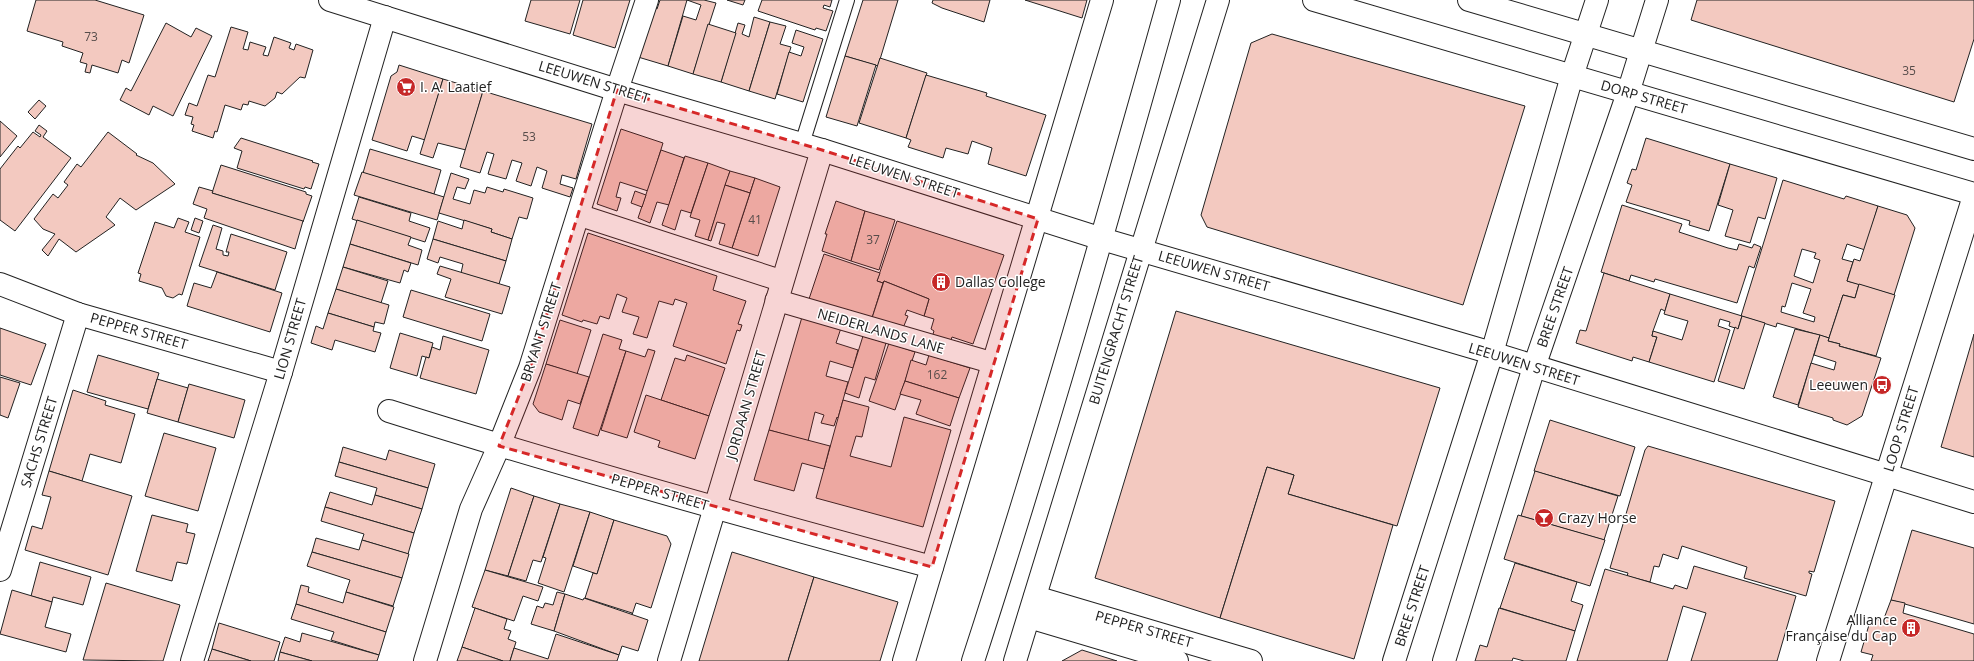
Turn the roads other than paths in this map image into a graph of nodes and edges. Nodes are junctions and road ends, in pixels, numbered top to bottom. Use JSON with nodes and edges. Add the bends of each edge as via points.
{"nodes":[{"id":1,"x":330,"y":0,"type":"edge"},
{"id":2,"x":647,"y":0,"type":"edge"},
{"id":3,"x":847,"y":0,"type":"edge"},
{"id":4,"x":1102,"y":0,"type":"edge"},
{"id":5,"x":1169,"y":0,"type":"edge"},
{"id":6,"x":1218,"y":0,"type":"edge"},
{"id":7,"x":1314,"y":0,"type":"edge"},
{"id":8,"x":1469,"y":0,"type":"edge"},
{"id":9,"x":1597,"y":0,"type":"edge"},
{"id":10,"x":1657,"y":0,"type":"edge"},
{"id":11,"x":385,"y":17,"type":"junction"},
{"id":12,"x":1586,"y":34,"type":"junction"},
{"id":13,"x":1641,"y":51,"type":"junction"},
{"id":14,"x":1572,"y":76,"type":"junction"},
{"id":15,"x":617,"y":90,"type":"junction"},
{"id":16,"x":1628,"y":93,"type":"junction"},
{"id":17,"x":802,"y":144,"type":"junction"},
{"id":18,"x":1974,"y":149,"type":"edge"},
{"id":19,"x":822,"y":150,"type":"junction"},
{"id":20,"x":1974,"y":195,"type":"edge"},
{"id":21,"x":579,"y":215,"type":"junction"},
{"id":22,"x":1038,"y":219,"type":"junction"},
{"id":23,"x":1102,"y":239,"type":"junction"},
{"id":24,"x":1140,"y":250,"type":"junction"},
{"id":25,"x":0,"y":284,"type":"edge"},
{"id":26,"x":779,"y":291,"type":"junction"},
{"id":27,"x":78,"y":314,"type":"junction"},
{"id":28,"x":1492,"y":353,"type":"junction"},
{"id":29,"x":986,"y":361,"type":"dead end"},
{"id":30,"x":1534,"y":367,"type":"junction"},
{"id":31,"x":281,"y":372,"type":"junction"},
{"id":32,"x":389,"y":411,"type":"dead end"},
{"id":33,"x":499,"y":446,"type":"junction"},
{"id":34,"x":1886,"y":476,"type":"junction"},
{"id":35,"x":1974,"y":502,"type":"edge"},
{"id":36,"x":715,"y":509,"type":"junction"},
{"id":37,"x":932,"y":567,"type":"junction"},
{"id":38,"x":0,"y":570,"type":"edge"},
{"id":39,"x":1032,"y":607,"type":"junction"},
{"id":40,"x":1211,"y":655,"type":"edge"},
{"id":41,"x":192,"y":661,"type":"edge"},
{"id":42,"x":425,"y":661,"type":"edge"},
{"id":43,"x":669,"y":661,"type":"edge"},
{"id":44,"x":904,"y":661,"type":"edge"},
{"id":45,"x":972,"y":661,"type":"edge"},
{"id":46,"x":1016,"y":661,"type":"edge"},
{"id":47,"x":1177,"y":661,"type":"edge"},
{"id":48,"x":1251,"y":661,"type":"edge"},
{"id":49,"x":1394,"y":661,"type":"edge"},
{"id":50,"x":1444,"y":661,"type":"edge"},
{"id":51,"x":1828,"y":661,"type":"edge"}],
"edges":[{"from":1,"to":11,"type":"street","name":"LEEUWEN STREET"},
{"from":2,"to":15,"type":"street","name":"BRYANT STREET"},
{"from":3,"to":17,"type":"lane"},
{"from":4,"to":22,"type":"street"},
{"from":5,"to":23,"type":"street"},
{"from":6,"to":24,"type":"street","name":"BUITENGRACHT STREET"},
{"from":7,"to":14,"type":"street","name":"DORP STREET"},
{"from":8,"to":12,"type":"street"},
{"from":9,"to":12,"type":"street","name":"BREE STREET"},
{"from":10,"to":13,"type":"street","name":"BREE STREET"},
{"from":11,"to":15,"type":"street","name":"LEEUWEN STREET"},
{"from":11,"to":31,"type":"street","name":"LION STREET"},
{"from":12,"to":13,"type":"street"},
{"from":12,"to":14,"type":"street","name":"BREE STREET"},
{"from":13,"to":16,"type":"street","name":"BREE STREET"},
{"from":13,"to":18,"type":"street"},
{"from":14,"to":16,"type":"street","name":"DORP STREET"},
{"from":14,"to":28,"type":"street","name":"BREE STREET"},
{"from":15,"to":17,"type":"street","name":"LEEUWEN STREET"},
{"from":15,"to":21,"type":"street","name":"BRYANT STREET"},
{"from":16,"to":20,"type":"street","name":"DORP STREET"},
{"from":16,"to":30,"type":"street","name":"BREE STREET"},
{"from":17,"to":19,"type":"street","name":"LEEUWEN STREET"},
{"from":19,"to":22,"type":"street","name":"LEEUWEN STREET"},
{"from":19,"to":26,"type":"street","name":"JORDAAN STREET"},
{"from":20,"to":34,"type":"street","name":"LOOP STREET"},
{"from":21,"to":26,"type":"street","name":"NEIDERLANDS LANE"},
{"from":21,"to":33,"type":"street","name":"BRYANT STREET","via":[[530,368]]},
{"from":22,"to":23,"type":"street","name":"LEEUWEN STREET"},
{"from":22,"to":37,"type":"street"},
{"from":23,"to":24,"type":"street","name":"LEEUWEN STREET"},
{"from":23,"to":45,"type":"street","via":[[1000,577]]},
{"from":24,"to":28,"type":"street","name":"LEEUWEN STREET"},
{"from":24,"to":39,"type":"street","name":"BUITENGRACHT STREET"},
{"from":25,"to":27,"type":"street","name":"PEPPER STREET"},
{"from":26,"to":29,"type":"street","name":"NEIDERLANDS LANE"},
{"from":26,"to":36,"type":"street","name":"JORDAAN STREET"},
{"from":27,"to":31,"type":"street","name":"PEPPER STREET"},
{"from":27,"to":38,"type":"street","name":"SACHS STREET"},
{"from":28,"to":30,"type":"street","name":"LEEUWEN STREET"},
{"from":28,"to":49,"type":"street","name":"BREE STREET"},
{"from":30,"to":34,"type":"street","name":"LEEUWEN STREET"},
{"from":30,"to":50,"type":"street","name":"BREE STREET"},
{"from":31,"to":41,"type":"street","name":"LION STREET"},
{"from":32,"to":33,"type":"street","name":"PEPPER STREET"},
{"from":33,"to":36,"type":"street","name":"PEPPER STREET"},
{"from":33,"to":42,"type":"street","name":"BRYANT STREET","via":[[471,509]]},
{"from":34,"to":35,"type":"street","name":"LEEUWEN STREET"},
{"from":34,"to":51,"type":"street","name":"LOOP STREET"},
{"from":36,"to":37,"type":"street","name":"PEPPER STREET"},
{"from":36,"to":43,"type":"street","name":"JORDAAN STREET"},
{"from":37,"to":44,"type":"street"},
{"from":39,"to":40,"type":"street","name":"PEPPER STREET"},
{"from":39,"to":46,"type":"street","name":"BUITENGRACHT STREET"},
{"from":39,"to":47,"type":"street","name":"PEPPER STREET"},
{"from":40,"to":48,"type":"street","name":"PEPPER STREET"}]}
